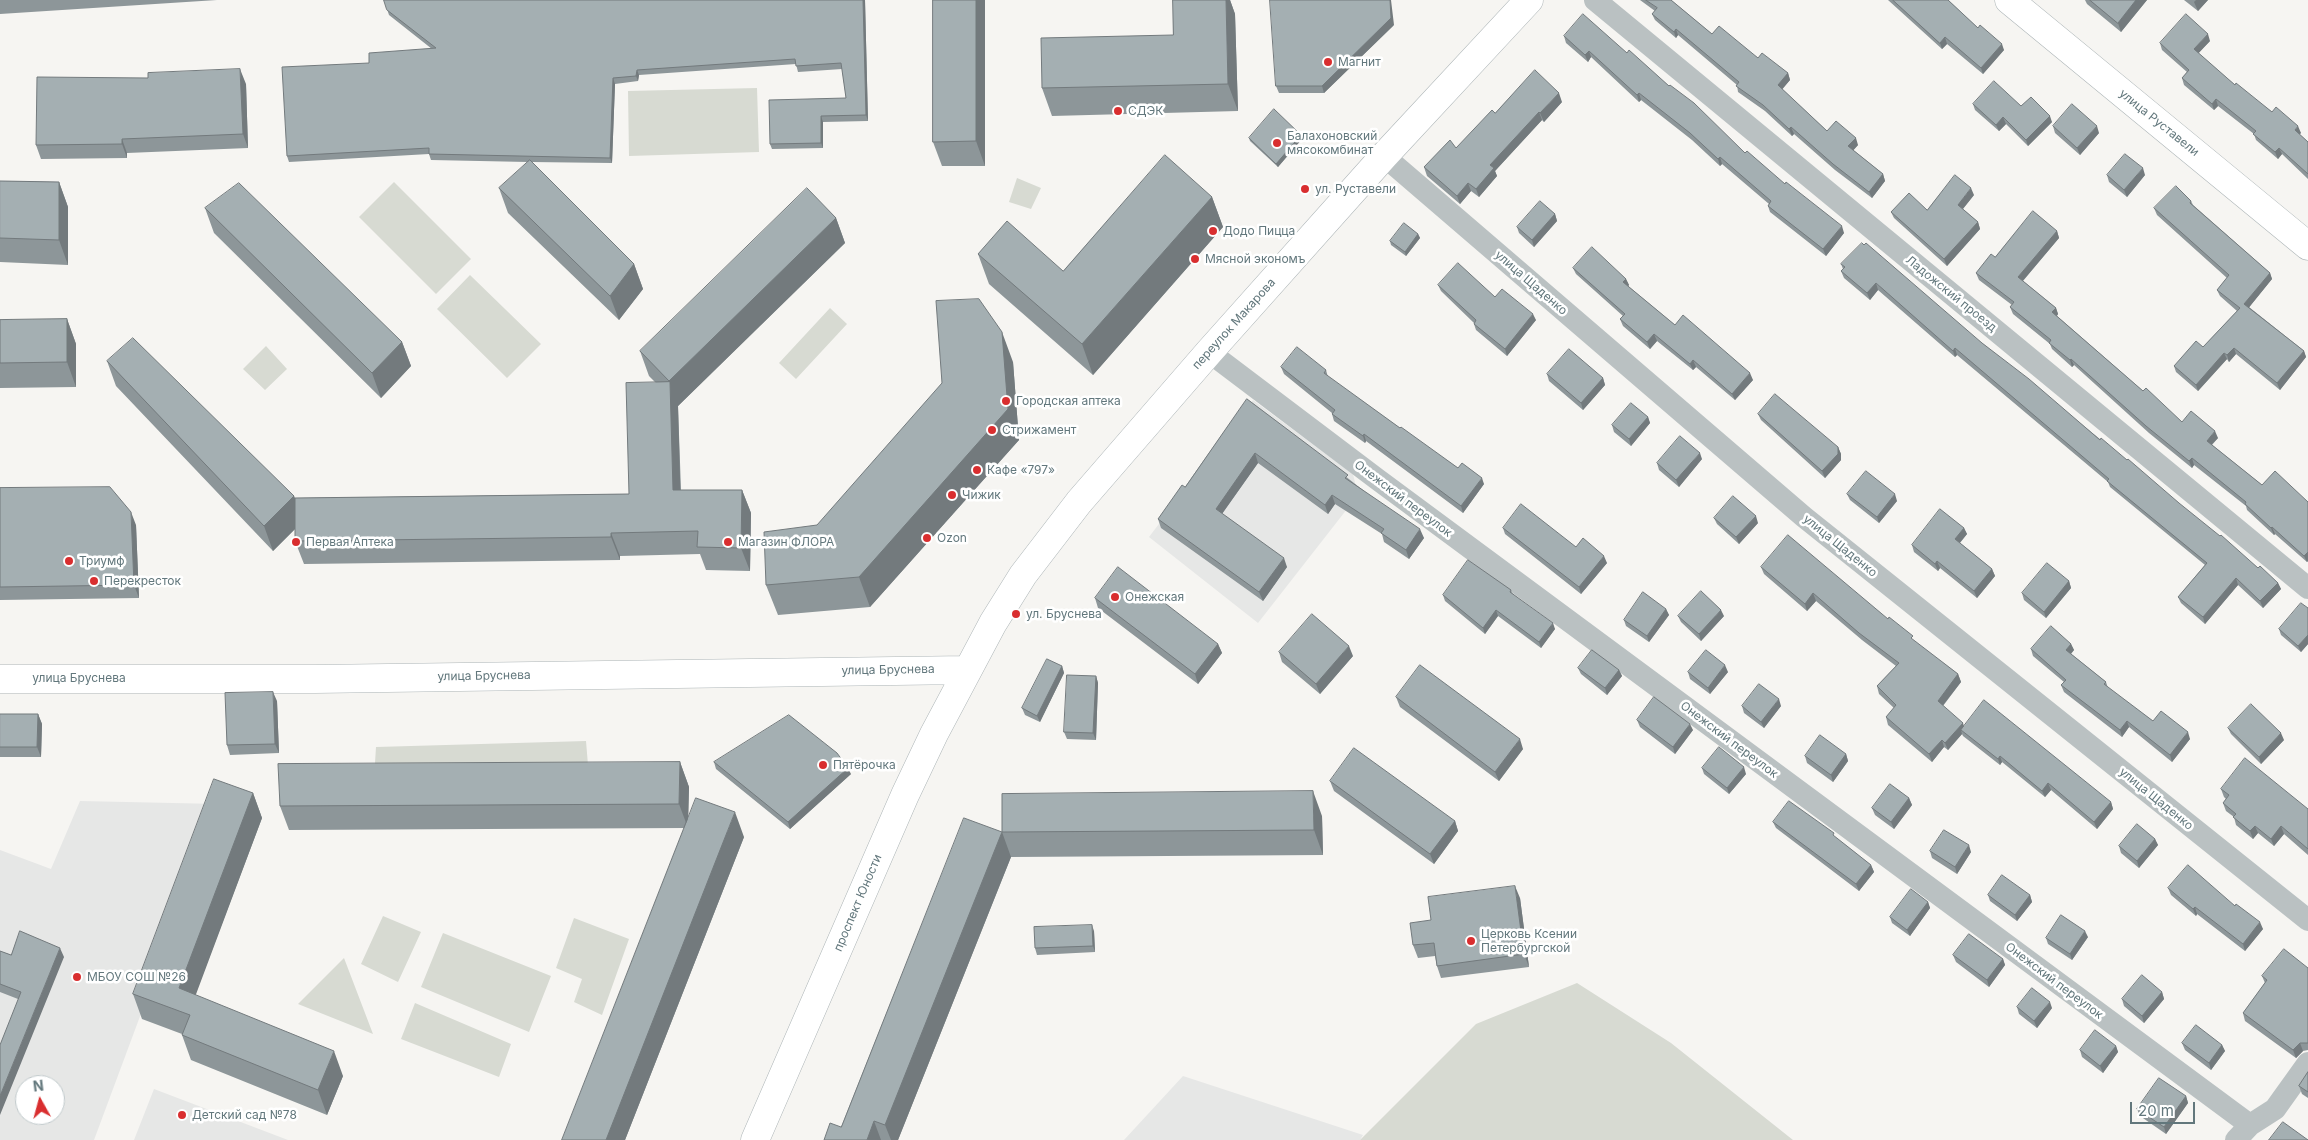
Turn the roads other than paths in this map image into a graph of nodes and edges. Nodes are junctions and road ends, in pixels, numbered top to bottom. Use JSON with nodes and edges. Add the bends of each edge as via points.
{"nodes":[{"id":1,"x":1529,"y":0,"type":"edge"},
{"id":2,"x":1594,"y":0,"type":"edge"},
{"id":3,"x":2009,"y":0,"type":"edge"},
{"id":4,"x":1384,"y":156,"type":"junction"},
{"id":5,"x":2308,"y":246,"type":"edge"},
{"id":6,"x":1209,"y":352,"type":"junction"},
{"id":7,"x":2308,"y":588,"type":"edge"},
{"id":8,"x":967,"y":670,"type":"junction"},
{"id":9,"x":0,"y":679,"type":"edge"},
{"id":10,"x":2308,"y":920,"type":"edge"},
{"id":11,"x":2308,"y":1063,"type":"edge"},
{"id":12,"x":2243,"y":1133,"type":"edge"},
{"id":13,"x":755,"y":1140,"type":"edge"}],
"edges":[{"from":1,"to":4,"type":"main road","name":"переулок Макарова"},
{"from":2,"to":7,"type":"street","name":"Ладожский проезд"},
{"from":3,"to":5,"type":"main road","name":"улица Руставели"},
{"from":4,"to":6,"type":"main road","name":"переулок Макарова"},
{"from":4,"to":10,"type":"street","name":"улица Щаденко","via":[[1804,518]]},
{"from":6,"to":8,"type":"main road","name":"переулок Макарова","via":[[1051,536],[1023,575]]},
{"from":6,"to":12,"type":"street","name":"Онежский переулок"},
{"from":8,"to":9,"type":"main road","name":"улица Бруснева","via":[[315,679]]},
{"from":8,"to":13,"type":"main road","name":"проспект Юности","via":[[906,795]]},
{"from":11,"to":12,"type":"street","via":[[2275,1109]]}]}
